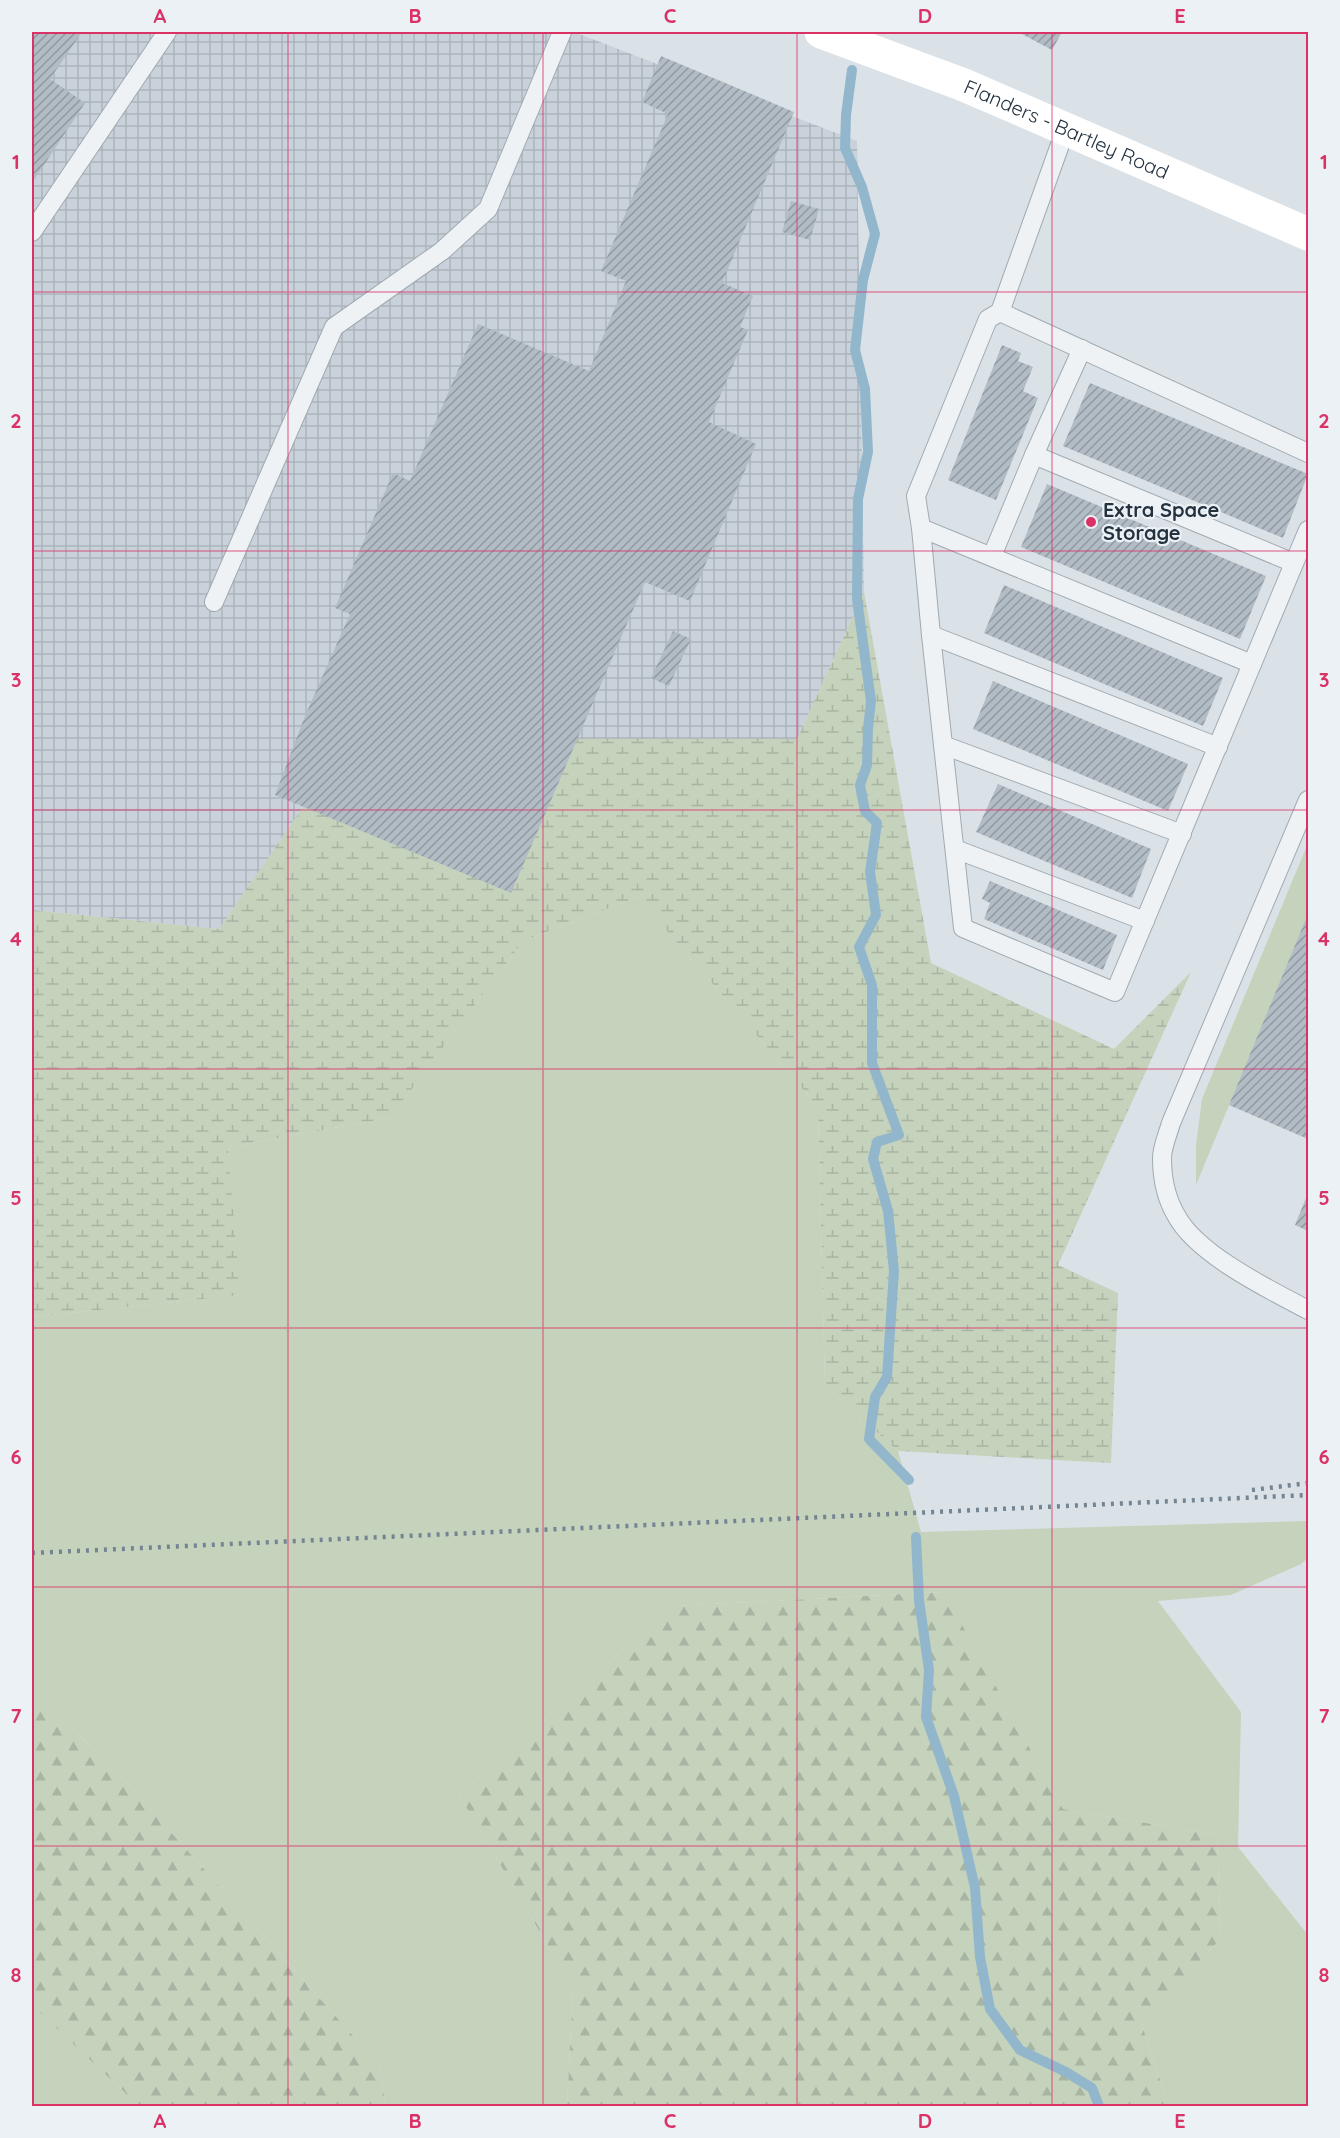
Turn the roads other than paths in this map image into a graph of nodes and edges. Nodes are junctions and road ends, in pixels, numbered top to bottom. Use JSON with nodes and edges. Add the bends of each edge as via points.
{"nodes":[{"id":1,"x":167,"y":32,"type":"edge"},
{"id":2,"x":562,"y":32,"type":"edge"},
{"id":3,"x":821,"y":32,"type":"edge"},
{"id":4,"x":1066,"y":128,"type":"junction"},
{"id":5,"x":32,"y":232,"type":"edge"},
{"id":6,"x":1308,"y":234,"type":"edge"},
{"id":7,"x":1000,"y":312,"type":"junction"},
{"id":8,"x":1082,"y":349,"type":"junction"},
{"id":9,"x":1308,"y":453,"type":"edge"},
{"id":10,"x":1034,"y":455,"type":"junction"},
{"id":11,"x":921,"y":528,"type":"junction"},
{"id":12,"x":1308,"y":530,"type":"edge"},
{"id":13,"x":992,"y":556,"type":"junction"},
{"id":14,"x":1294,"y":563,"type":"junction"},
{"id":15,"x":214,"y":602,"type":"dead end"},
{"id":16,"x":931,"y":635,"type":"junction"},
{"id":17,"x":1252,"y":664,"type":"junction"},
{"id":18,"x":943,"y":745,"type":"junction"},
{"id":19,"x":1218,"y":747,"type":"junction"},
{"id":20,"x":1308,"y":800,"type":"edge"},
{"id":21,"x":1182,"y":834,"type":"junction"},
{"id":22,"x":955,"y":849,"type":"junction"},
{"id":23,"x":1145,"y":921,"type":"junction"},
{"id":24,"x":1308,"y":1310,"type":"edge"}],
"edges":[{"from":1,"to":5,"type":"lane"},
{"from":2,"to":15,"type":"lane","via":[[488,209],[442,251],[334,327]]},
{"from":3,"to":4,"type":"main road","name":"Flanders - Bartley Road"},
{"from":4,"to":6,"type":"main road","name":"Flanders - Bartley Road"},
{"from":4,"to":7,"type":"lane"},
{"from":7,"to":8,"type":"lane"},
{"from":7,"to":11,"type":"lane","via":[[987,319],[916,496]]},
{"from":8,"to":9,"type":"lane"},
{"from":8,"to":10,"type":"lane"},
{"from":10,"to":13,"type":"lane"},
{"from":10,"to":14,"type":"lane"},
{"from":11,"to":13,"type":"lane"},
{"from":11,"to":16,"type":"lane"},
{"from":12,"to":14,"type":"lane"},
{"from":13,"to":17,"type":"lane"},
{"from":14,"to":17,"type":"lane"},
{"from":16,"to":18,"type":"lane"},
{"from":16,"to":19,"type":"lane"},
{"from":17,"to":19,"type":"lane"},
{"from":18,"to":21,"type":"lane"},
{"from":18,"to":22,"type":"lane"},
{"from":19,"to":21,"type":"lane"},
{"from":20,"to":24,"type":"lane","via":[[1171,1123],[1162,1155],[1165,1186],[1176,1216],[1193,1238],[1227,1263]]},
{"from":21,"to":23,"type":"lane"},
{"from":22,"to":23,"type":"lane"},
{"from":22,"to":23,"type":"lane","via":[[963,928],[1114,992]]}]}
